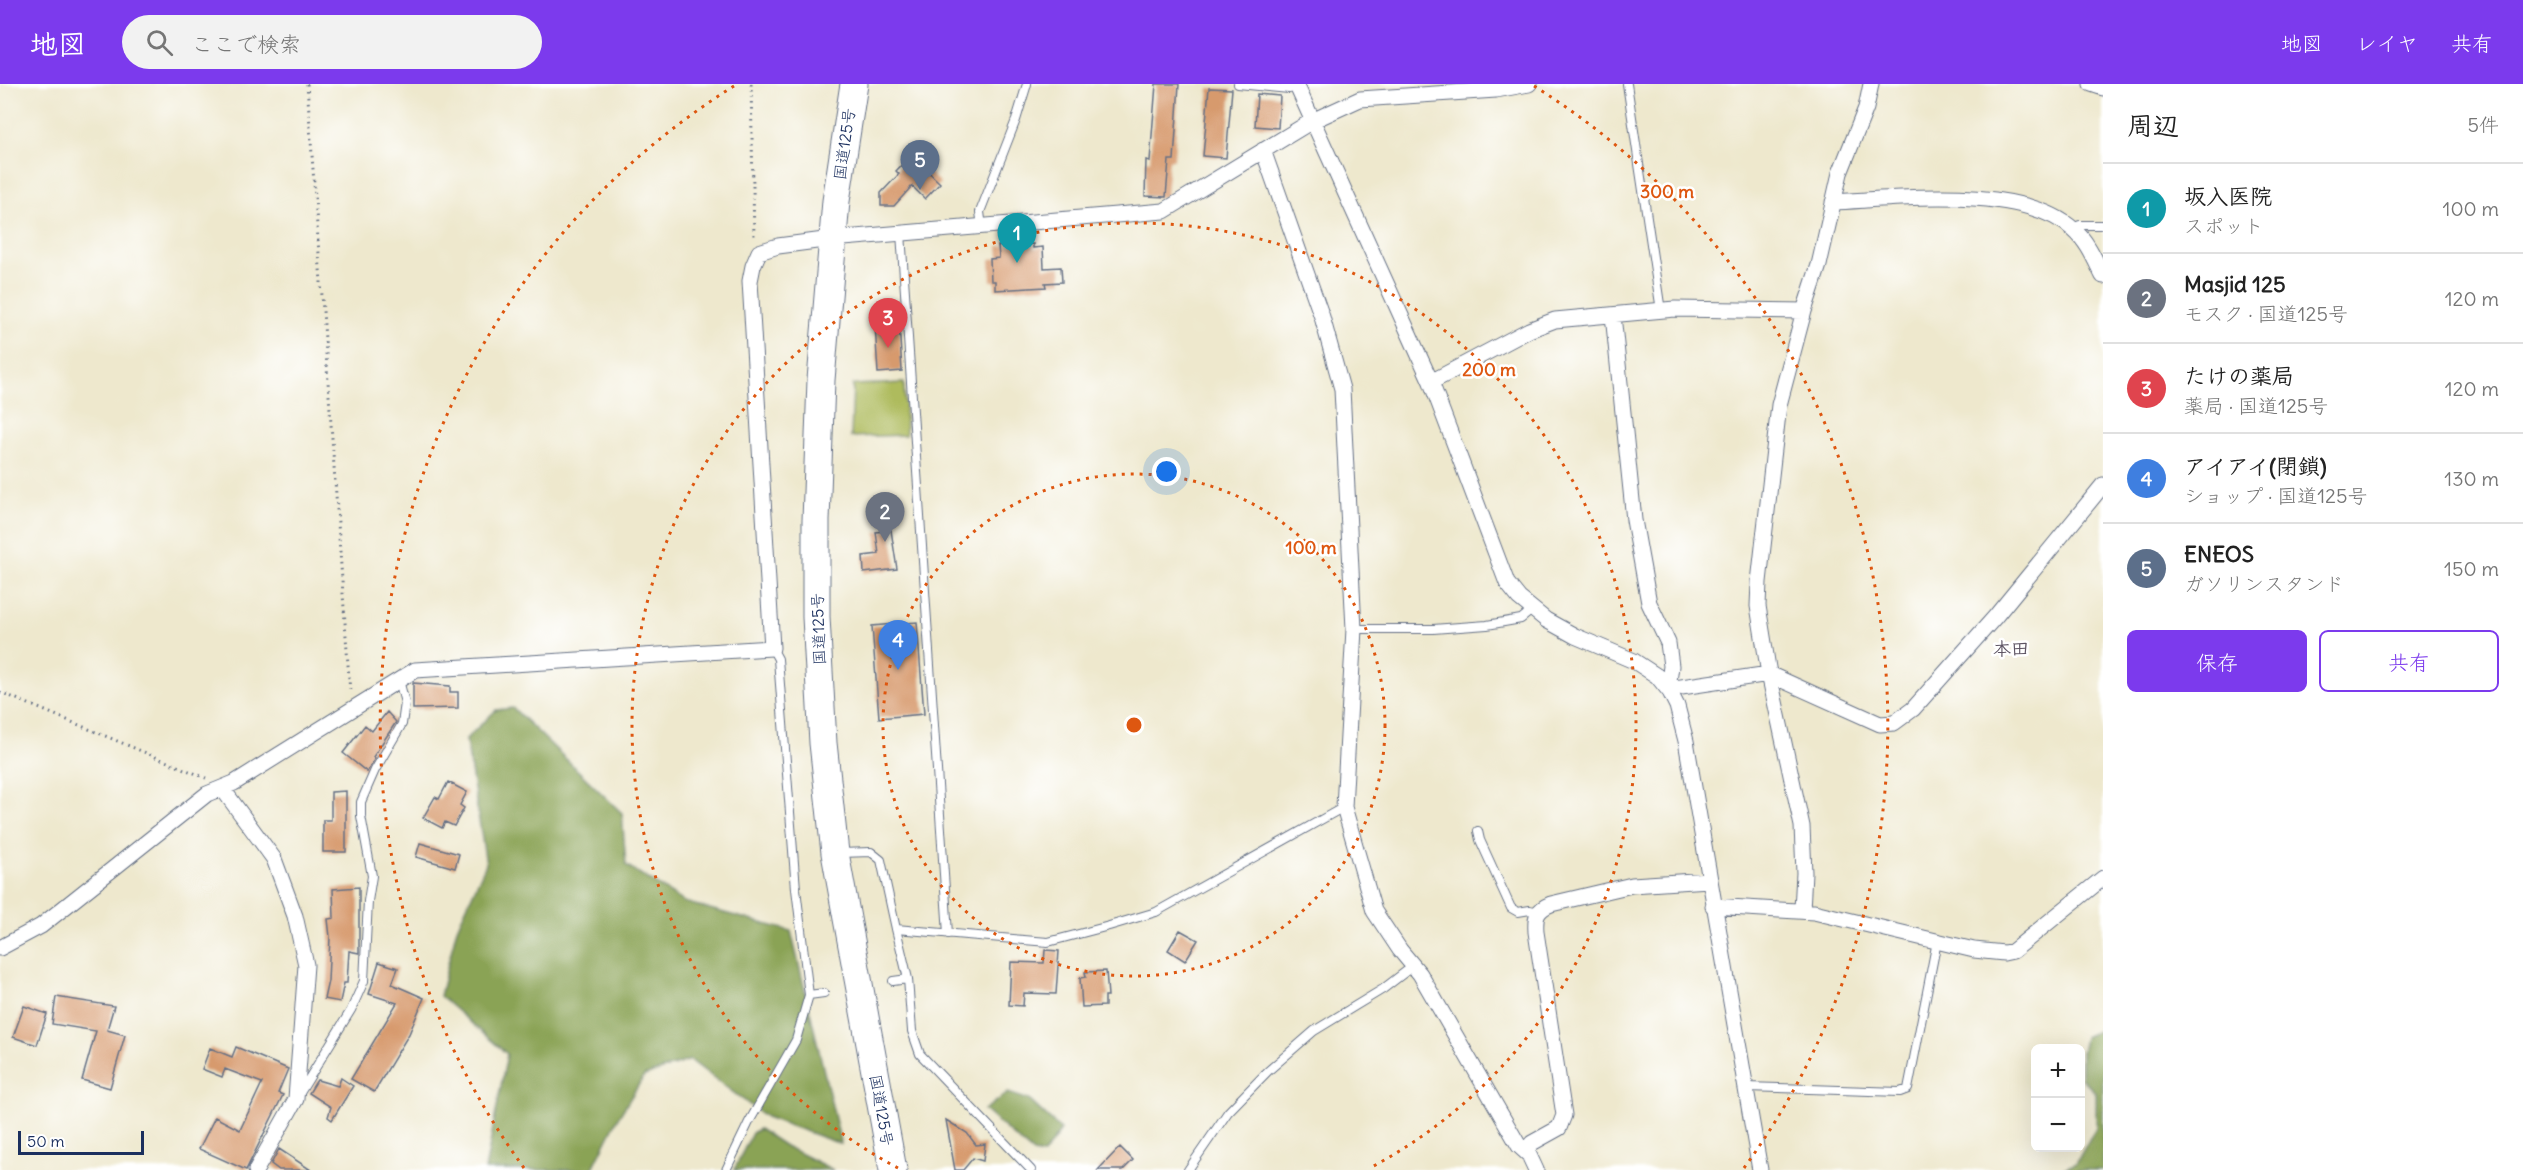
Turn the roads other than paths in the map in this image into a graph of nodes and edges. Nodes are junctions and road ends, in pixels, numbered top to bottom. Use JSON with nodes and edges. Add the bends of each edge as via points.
{"nodes":[{"id":1,"x":854,"y":84,"type":"edge"},
{"id":2,"x":1027,"y":84,"type":"edge"},
{"id":3,"x":1238,"y":84,"type":"edge"},
{"id":4,"x":1529,"y":84,"type":"edge"},
{"id":5,"x":1627,"y":84,"type":"edge"},
{"id":6,"x":1871,"y":84,"type":"edge"},
{"id":7,"x":2091,"y":84,"type":"edge"},
{"id":8,"x":1297,"y":85,"type":"edge"},
{"id":9,"x":2103,"y":88,"type":"edge"},
{"id":10,"x":1312,"y":121,"type":"junction"},
{"id":11,"x":1263,"y":150,"type":"junction"},
{"id":12,"x":1833,"y":202,"type":"junction"},
{"id":13,"x":2103,"y":225,"type":"edge"},
{"id":14,"x":982,"y":227,"type":"junction"},
{"id":15,"x":2072,"y":228,"type":"junction"},
{"id":16,"x":901,"y":234,"type":"junction"},
{"id":17,"x":832,"y":239,"type":"junction"},
{"id":18,"x":2103,"y":276,"type":"edge"},
{"id":19,"x":1661,"y":310,"type":"junction"},
{"id":20,"x":1804,"y":311,"type":"junction"},
{"id":21,"x":1613,"y":315,"type":"junction"},
{"id":22,"x":1431,"y":382,"type":"junction"},
{"id":23,"x":2103,"y":485,"type":"edge"},
{"id":24,"x":1532,"y":610,"type":"junction"},
{"id":25,"x":1354,"y":629,"type":"junction"},
{"id":26,"x":772,"y":648,"type":"junction"},
{"id":27,"x":1768,"y":674,"type":"junction"},
{"id":28,"x":399,"y":680,"type":"junction"},
{"id":29,"x":1668,"y":689,"type":"junction"},
{"id":30,"x":222,"y":788,"type":"junction"},
{"id":31,"x":1344,"y":807,"type":"junction"},
{"id":32,"x":1478,"y":831,"type":"dead end"},
{"id":33,"x":835,"y":853,"type":"junction"},
{"id":34,"x":2103,"y":878,"type":"edge"},
{"id":35,"x":1709,"y":880,"type":"junction"},
{"id":36,"x":1713,"y":906,"type":"junction"},
{"id":37,"x":1802,"y":910,"type":"junction"},
{"id":38,"x":1538,"y":912,"type":"junction"},
{"id":39,"x":896,"y":929,"type":"junction"},
{"id":40,"x":948,"y":934,"type":"junction"},
{"id":41,"x":1937,"y":941,"type":"junction"},
{"id":42,"x":0,"y":948,"type":"edge"},
{"id":43,"x":1413,"y":966,"type":"junction"},
{"id":44,"x":908,"y":979,"type":"junction"},
{"id":45,"x":893,"y":981,"type":"dead end"},
{"id":46,"x":824,"y":993,"type":"dead end"},
{"id":47,"x":809,"y":995,"type":"junction"},
{"id":48,"x":1746,"y":1087,"type":"junction"},
{"id":49,"x":296,"y":1099,"type":"junction"},
{"id":50,"x":1525,"y":1151,"type":"junction"},
{"id":51,"x":255,"y":1170,"type":"edge"},
{"id":52,"x":726,"y":1170,"type":"edge"},
{"id":53,"x":893,"y":1170,"type":"edge"},
{"id":54,"x":1031,"y":1170,"type":"edge"},
{"id":55,"x":1188,"y":1170,"type":"edge"},
{"id":56,"x":1536,"y":1170,"type":"edge"},
{"id":57,"x":1760,"y":1170,"type":"edge"}],
"edges":[{"from":1,"to":17,"type":"highway","name":"国道125号"},
{"from":2,"to":14,"type":"lane","via":[[980,212]]},
{"from":3,"to":8,"type":"lane","via":[[1289,89]]},
{"from":4,"to":10,"type":"street","via":[[1496,90],[1371,97]]},
{"from":5,"to":19,"type":"lane"},
{"from":6,"to":12,"type":"street"},
{"from":7,"to":9,"type":"street"},
{"from":8,"to":10,"type":"street"},
{"from":10,"to":11,"type":"street"},
{"from":10,"to":22,"type":"street"},
{"from":11,"to":14,"type":"street","via":[[1164,211]]},
{"from":11,"to":25,"type":"street","via":[[1322,317],[1342,389]]},
{"from":12,"to":15,"type":"street","via":[[1994,200],[2035,209]]},
{"from":12,"to":20,"type":"street"},
{"from":13,"to":15,"type":"lane"},
{"from":14,"to":16,"type":"street"},
{"from":15,"to":18,"type":"street","via":[[2082,237]]},
{"from":16,"to":17,"type":"street"},
{"from":16,"to":40,"type":"lane"},
{"from":17,"to":26,"type":"street","via":[[759,252],[750,280]]},
{"from":17,"to":33,"type":"highway","name":"国道125号","via":[[818,432],[816,593],[823,743]]},
{"from":19,"to":20,"type":"street"},
{"from":19,"to":21,"type":"street"},
{"from":20,"to":27,"type":"street","via":[[1779,405],[1759,574],[1758,606]]},
{"from":21,"to":22,"type":"street","via":[[1543,323]]},
{"from":21,"to":29,"type":"street","via":[[1634,520],[1647,596],[1668,643]]},
{"from":22,"to":24,"type":"street","via":[[1507,583]]},
{"from":23,"to":27,"type":"street","via":[[1995,617],[1894,723],[1880,724]]},
{"from":24,"to":25,"type":"lane","via":[[1521,619],[1487,625]]},
{"from":24,"to":29,"type":"street","via":[[1575,636],[1647,669]]},
{"from":25,"to":31,"type":"street"},
{"from":26,"to":28,"type":"street","via":[[415,670]]},
{"from":26,"to":47,"type":"lane","via":[[778,659],[796,889]]},
{"from":27,"to":29,"type":"street"},
{"from":27,"to":37,"type":"street","via":[[1802,826]]},
{"from":28,"to":30,"type":"street"},
{"from":28,"to":49,"type":"lane","via":[[405,704],[402,724],[361,802],[372,876],[364,981]]},
{"from":29,"to":35,"type":"street","via":[[1686,741]]},
{"from":30,"to":42,"type":"street","via":[[207,794],[41,926]]},
{"from":30,"to":49,"type":"street","via":[[274,859],[295,916],[306,966]]},
{"from":31,"to":40,"type":"lane","via":[[1156,912],[1048,942]]},
{"from":31,"to":43,"type":"street","via":[[1374,911]]},
{"from":32,"to":38,"type":"lane","via":[[1511,908]]},
{"from":33,"to":39,"type":"lane","via":[[863,851],[882,860]]},
{"from":33,"to":53,"type":"highway","name":"国道125号"},
{"from":34,"to":41,"type":"street","via":[[2013,951],[1974,950]]},
{"from":35,"to":36,"type":"street"},
{"from":35,"to":38,"type":"street","via":[[1661,881],[1611,889],[1551,904]]},
{"from":36,"to":37,"type":"street"},
{"from":36,"to":48,"type":"street"},
{"from":37,"to":41,"type":"street"},
{"from":38,"to":50,"type":"street","via":[[1536,932],[1564,1115],[1559,1128]]},
{"from":39,"to":40,"type":"lane"},
{"from":39,"to":44,"type":"lane"},
{"from":41,"to":48,"type":"lane","via":[[1908,1089],[1900,1092]]},
{"from":43,"to":50,"type":"street"},
{"from":43,"to":55,"type":"lane","via":[[1314,1031],[1268,1071],[1228,1112]]},
{"from":44,"to":45,"type":"lane"},
{"from":44,"to":54,"type":"lane","via":[[912,1031],[920,1054]]},
{"from":46,"to":47,"type":"lane"},
{"from":47,"to":52,"type":"lane","via":[[796,1040]]},
{"from":48,"to":57,"type":"street"},
{"from":49,"to":51,"type":"street"},
{"from":50,"to":56,"type":"street"}]}
